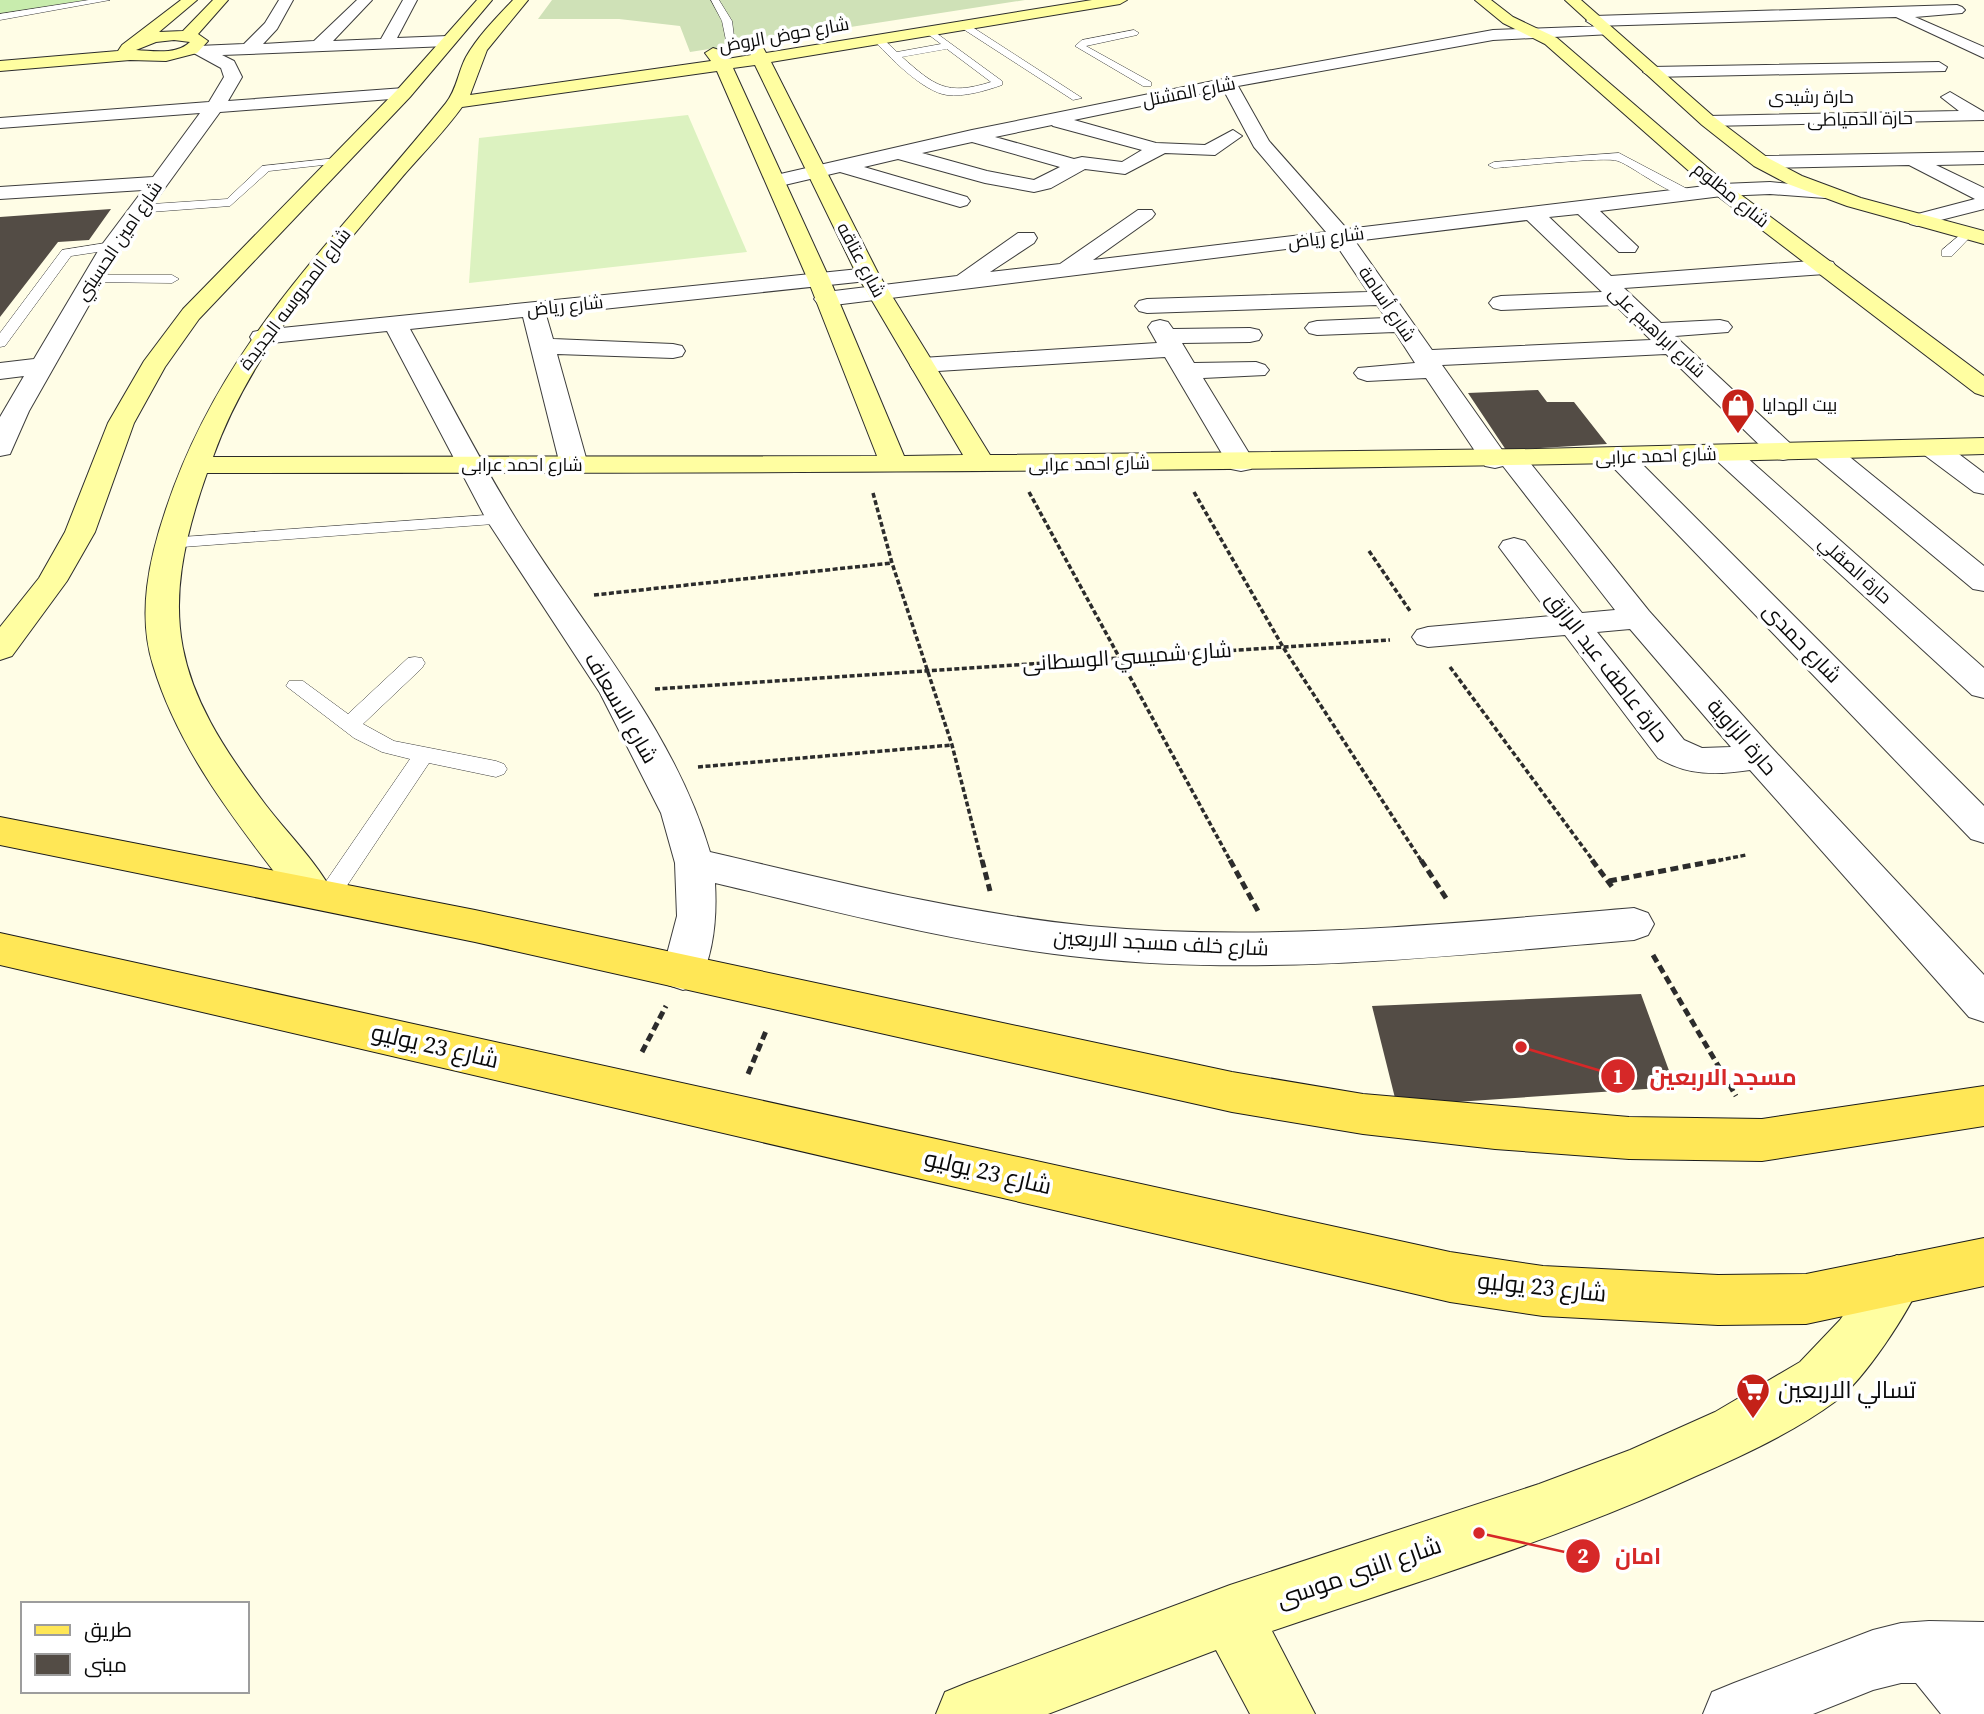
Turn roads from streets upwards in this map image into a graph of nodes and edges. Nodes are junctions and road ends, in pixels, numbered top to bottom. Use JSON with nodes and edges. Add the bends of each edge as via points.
{"nodes":[{"id":1,"x":190,"y":0,"type":"edge"},
{"id":2,"x":221,"y":0,"type":"edge"},
{"id":3,"x":286,"y":0,"type":"edge"},
{"id":4,"x":365,"y":0,"type":"edge"},
{"id":5,"x":410,"y":0,"type":"edge"},
{"id":6,"x":485,"y":0,"type":"edge"},
{"id":7,"x":521,"y":0,"type":"edge"},
{"id":8,"x":1062,"y":0,"type":"edge"},
{"id":9,"x":1120,"y":0,"type":"edge"},
{"id":10,"x":1482,"y":0,"type":"edge"},
{"id":11,"x":1572,"y":0,"type":"edge"},
{"id":12,"x":1729,"y":0,"type":"edge"},
{"id":13,"x":1793,"y":0,"type":"edge"},
{"id":14,"x":1867,"y":0,"type":"edge"},
{"id":15,"x":1934,"y":0,"type":"edge"},
{"id":16,"x":1691,"y":6,"type":"dead end"},
{"id":17,"x":1959,"y":8,"type":"edge"},
{"id":18,"x":1895,"y":13,"type":"junction"},
{"id":19,"x":1828,"y":16,"type":"junction"},
{"id":20,"x":1710,"y":18,"type":"junction"},
{"id":21,"x":1757,"y":18,"type":"junction"},
{"id":22,"x":1508,"y":20,"type":"junction"},
{"id":23,"x":318,"y":24,"type":"dead end"},
{"id":24,"x":341,"y":24,"type":"junction"},
{"id":25,"x":371,"y":24,"type":"junction"},
{"id":26,"x":295,"y":25,"type":"dead end"},
{"id":27,"x":397,"y":25,"type":"junction"},
{"id":28,"x":271,"y":26,"type":"junction"},
{"id":29,"x":1601,"y":27,"type":"junction"},
{"id":30,"x":1863,"y":32,"type":"dead end"},
{"id":31,"x":1539,"y":33,"type":"junction"},
{"id":32,"x":1973,"y":33,"type":"dead end"},
{"id":33,"x":1784,"y":34,"type":"dead end"},
{"id":34,"x":1942,"y":34,"type":"junction"},
{"id":35,"x":1639,"y":37,"type":"dead end"},
{"id":36,"x":386,"y":44,"type":"junction"},
{"id":37,"x":1903,"y":44,"type":"junction"},
{"id":38,"x":357,"y":45,"type":"junction"},
{"id":39,"x":194,"y":46,"type":"junction"},
{"id":40,"x":319,"y":46,"type":"junction"},
{"id":41,"x":444,"y":46,"type":"junction"},
{"id":42,"x":132,"y":49,"type":"junction"},
{"id":43,"x":480,"y":49,"type":"junction"},
{"id":44,"x":247,"y":50,"type":"junction"},
{"id":45,"x":758,"y":53,"type":"junction"},
{"id":46,"x":1984,"y":55,"type":"edge"},
{"id":47,"x":723,"y":56,"type":"junction"},
{"id":48,"x":1634,"y":57,"type":"junction"},
{"id":49,"x":0,"y":66,"type":"edge"},
{"id":50,"x":1937,"y":66,"type":"junction"},
{"id":51,"x":1651,"y":72,"type":"junction"},
{"id":52,"x":1228,"y":83,"type":"junction"},
{"id":53,"x":1147,"y":84,"type":"junction"},
{"id":54,"x":461,"y":91,"type":"junction"},
{"id":55,"x":404,"y":93,"type":"junction"},
{"id":56,"x":1166,"y":96,"type":"junction"},
{"id":57,"x":1681,"y":97,"type":"junction"},
{"id":58,"x":1708,"y":97,"type":"dead end"},
{"id":59,"x":1984,"y":97,"type":"edge"},
{"id":60,"x":1760,"y":105,"type":"dead end"},
{"id":61,"x":216,"y":107,"type":"junction"},
{"id":62,"x":1115,"y":107,"type":"junction"},
{"id":63,"x":1154,"y":117,"type":"dead end"},
{"id":64,"x":1051,"y":120,"type":"junction"},
{"id":65,"x":1781,"y":120,"type":"junction"},
{"id":66,"x":1708,"y":121,"type":"junction"},
{"id":67,"x":950,"y":122,"type":"dead end"},
{"id":68,"x":1,"y":124,"type":"edge"},
{"id":69,"x":973,"y":127,"type":"junction"},
{"id":70,"x":1207,"y":130,"type":"dead end"},
{"id":71,"x":1233,"y":136,"type":"junction"},
{"id":72,"x":1261,"y":143,"type":"junction"},
{"id":73,"x":1984,"y":144,"type":"edge"},
{"id":74,"x":1884,"y":145,"type":"junction"},
{"id":75,"x":831,"y":146,"type":"dead end"},
{"id":76,"x":1738,"y":146,"type":"junction"},
{"id":77,"x":1158,"y":149,"type":"junction"},
{"id":78,"x":898,"y":153,"type":"junction"},
{"id":79,"x":785,"y":154,"type":"junction"},
{"id":80,"x":1984,"y":158,"type":"edge"},
{"id":81,"x":1910,"y":160,"type":"junction"},
{"id":82,"x":1761,"y":162,"type":"junction"},
{"id":83,"x":841,"y":166,"type":"junction"},
{"id":84,"x":1076,"y":166,"type":"junction"},
{"id":85,"x":815,"y":172,"type":"junction"},
{"id":86,"x":776,"y":181,"type":"junction"},
{"id":87,"x":157,"y":183,"type":"junction"},
{"id":88,"x":1722,"y":190,"type":"junction"},
{"id":89,"x":1825,"y":192,"type":"junction"},
{"id":90,"x":0,"y":193,"type":"edge"},
{"id":91,"x":1984,"y":196,"type":"edge"},
{"id":92,"x":960,"y":201,"type":"dead end"},
{"id":93,"x":1984,"y":203,"type":"edge"},
{"id":94,"x":1582,"y":206,"type":"junction"},
{"id":95,"x":1531,"y":212,"type":"junction"},
{"id":96,"x":1145,"y":214,"type":"dead end"},
{"id":97,"x":1917,"y":220,"type":"junction"},
{"id":98,"x":353,"y":223,"type":"junction"},
{"id":99,"x":272,"y":228,"type":"junction"},
{"id":100,"x":321,"y":230,"type":"dead end"},
{"id":101,"x":299,"y":231,"type":"dead end"},
{"id":102,"x":1197,"y":235,"type":"dead end"},
{"id":103,"x":1341,"y":236,"type":"junction"},
{"id":104,"x":1975,"y":236,"type":"edge"},
{"id":105,"x":1026,"y":238,"type":"dead end"},
{"id":106,"x":1627,"y":247,"type":"dead end"},
{"id":107,"x":1169,"y":257,"type":"junction"},
{"id":108,"x":1122,"y":263,"type":"junction"},
{"id":109,"x":319,"y":264,"type":"junction"},
{"id":110,"x":235,"y":267,"type":"junction"},
{"id":111,"x":1825,"y":267,"type":"junction"},
{"id":112,"x":1065,"y":270,"type":"junction"},
{"id":113,"x":960,"y":283,"type":"junction"},
{"id":114,"x":873,"y":284,"type":"junction"},
{"id":115,"x":823,"y":289,"type":"junction"},
{"id":116,"x":1613,"y":290,"type":"junction"},
{"id":117,"x":1383,"y":298,"type":"junction"},
{"id":118,"x":1501,"y":303,"type":"dead end"},
{"id":119,"x":1147,"y":306,"type":"junction"},
{"id":120,"x":533,"y":309,"type":"junction"},
{"id":121,"x":395,"y":323,"type":"junction"},
{"id":122,"x":1402,"y":325,"type":"junction"},
{"id":123,"x":1720,"y":327,"type":"dead end"},
{"id":124,"x":1317,"y":328,"type":"dead end"},
{"id":125,"x":1250,"y":335,"type":"dead end"},
{"id":126,"x":262,"y":337,"type":"junction"},
{"id":127,"x":1663,"y":338,"type":"junction"},
{"id":128,"x":1169,"y":342,"type":"junction"},
{"id":129,"x":542,"y":346,"type":"junction"},
{"id":130,"x":673,"y":351,"type":"dead end"},
{"id":131,"x":1429,"y":364,"type":"junction"},
{"id":132,"x":922,"y":365,"type":"junction"},
{"id":133,"x":40,"y":366,"type":"junction"},
{"id":134,"x":1256,"y":370,"type":"dead end"},
{"id":135,"x":0,"y":371,"type":"edge"},
{"id":136,"x":1186,"y":371,"type":"junction"},
{"id":137,"x":1367,"y":373,"type":"dead end"},
{"id":138,"x":1984,"y":388,"type":"edge"},
{"id":139,"x":1984,"y":446,"type":"edge"},
{"id":140,"x":0,"y":448,"type":"edge"},
{"id":141,"x":1933,"y":448,"type":"junction"},
{"id":142,"x":1825,"y":451,"type":"junction"},
{"id":143,"x":1783,"y":452,"type":"junction"},
{"id":144,"x":1726,"y":454,"type":"junction"},
{"id":145,"x":1619,"y":457,"type":"junction"},
{"id":146,"x":1504,"y":460,"type":"junction"},
{"id":147,"x":1241,"y":463,"type":"junction"},
{"id":148,"x":194,"y":465,"type":"junction"},
{"id":149,"x":474,"y":465,"type":"junction"},
{"id":150,"x":574,"y":465,"type":"junction"},
{"id":151,"x":894,"y":465,"type":"junction"},
{"id":152,"x":982,"y":465,"type":"junction"},
{"id":153,"x":1984,"y":486,"type":"edge"},
{"id":154,"x":1514,"y":547,"type":"dead end"},
{"id":155,"x":1984,"y":582,"type":"edge"},
{"id":156,"x":1638,"y":618,"type":"junction"},
{"id":157,"x":1573,"y":624,"type":"junction"},
{"id":158,"x":1428,"y":637,"type":"road end"},
{"id":159,"x":0,"y":649,"type":"edge"},
{"id":160,"x":1984,"y":687,"type":"edge"},
{"id":161,"x":1758,"y":755,"type":"junction"},
{"id":162,"x":1979,"y":817,"type":"edge"},
{"id":163,"x":0,"y":831,"type":"edge"},
{"id":164,"x":694,"y":863,"type":"junction"},
{"id":165,"x":321,"y":894,"type":"junction"},
{"id":166,"x":1634,"y":924,"type":"road end"},
{"id":167,"x":0,"y":949,"type":"edge"},
{"id":168,"x":683,"y":973,"type":"junction"},
{"id":169,"x":1984,"y":1004,"type":"edge"},
{"id":170,"x":1984,"y":1106,"type":"edge"},
{"id":171,"x":1984,"y":1262,"type":"edge"},
{"id":172,"x":1898,"y":1280,"type":"junction"},
{"id":173,"x":1230,"y":1615,"type":"junction"},
{"id":174,"x":1957,"y":1651,"type":"edge"},
{"id":175,"x":970,"y":1713,"type":"edge"},
{"id":176,"x":1284,"y":1714,"type":"edge"},
{"id":177,"x":1734,"y":1714,"type":"edge"},
{"id":178,"x":1980,"y":1714,"type":"edge"}],
"edges":[{"from":1,"to":42,"type":"street"},
{"from":2,"to":39,"type":"street"},
{"from":3,"to":28,"type":"street"},
{"from":4,"to":24,"type":"street"},
{"from":5,"to":27,"type":"street"},
{"from":6,"to":41,"type":"street"},
{"from":7,"to":43,"type":"street","name":"شارع المحروسه الجديدة"},
{"from":8,"to":45,"type":"street","name":"شارع حوض الروض"},
{"from":9,"to":45,"type":"street","name":"شارع حوض الروض"},
{"from":10,"to":22,"type":"street","name":"شارع مظلوم"},
{"from":11,"to":29,"type":"street"},
{"from":12,"to":21,"type":"street"},
{"from":13,"to":19,"type":"street"},
{"from":14,"to":18,"type":"street"},
{"from":15,"to":17,"type":"street"},
{"from":16,"to":20,"type":"street"},
{"from":17,"to":18,"type":"street"},
{"from":18,"to":19,"type":"street"},
{"from":18,"to":34,"type":"street"},
{"from":19,"to":21,"type":"street"},
{"from":19,"to":30,"type":"street"},
{"from":20,"to":21,"type":"street"},
{"from":20,"to":29,"type":"street"},
{"from":21,"to":33,"type":"street"},
{"from":22,"to":29,"type":"street","name":"شارع المشتل"},
{"from":22,"to":31,"type":"street","name":"شارع مظلوم"},
{"from":22,"to":53,"type":"street","name":"شارع المشتل"},
{"from":23,"to":24,"type":"street"},
{"from":24,"to":25,"type":"street"},
{"from":24,"to":40,"type":"street"},
{"from":25,"to":27,"type":"street"},
{"from":25,"to":38,"type":"street"},
{"from":26,"to":28,"type":"street"},
{"from":27,"to":36,"type":"street"},
{"from":28,"to":44,"type":"street"},
{"from":29,"to":31,"type":"street","name":"شارع المشتل"},
{"from":29,"to":35,"type":"street"},
{"from":29,"to":48,"type":"street"},
{"from":31,"to":52,"type":"street","name":"شارع المشتل","via":[[1493,35]]},
{"from":31,"to":88,"type":"street","name":"شارع مظلوم"},
{"from":32,"to":34,"type":"street"},
{"from":34,"to":37,"type":"street"},
{"from":34,"to":46,"type":"street"},
{"from":36,"to":38,"type":"street"},
{"from":36,"to":41,"type":"street"},
{"from":37,"to":48,"type":"street"},
{"from":37,"to":50,"type":"street"},
{"from":38,"to":40,"type":"street"},
{"from":39,"to":42,"type":"street","via":[[166,56]]},
{"from":39,"to":44,"type":"street"},
{"from":39,"to":61,"type":"street","name":"شارع امين الحسيني","via":[[228,65],[233,77]]},
{"from":40,"to":44,"type":"street"},
{"from":41,"to":43,"type":"street"},
{"from":41,"to":55,"type":"street"},
{"from":42,"to":49,"type":"street"},
{"from":43,"to":54,"type":"street","name":"شارع المحروسه الجديدة"},
{"from":45,"to":47,"type":"street","name":"شارع حوض الروض"},
{"from":45,"to":79,"type":"street","name":"شارع عتاقه"},
{"from":46,"to":50,"type":"street"},
{"from":47,"to":54,"type":"street","name":"شارع حوض الروض"},
{"from":47,"to":54,"type":"street","name":"شارع حوض الروض","via":[[532,90]]},
{"from":47,"to":79,"type":"street","name":"شارع عتاقه"},
{"from":48,"to":51,"type":"street"},
{"from":50,"to":51,"type":"street"},
{"from":51,"to":57,"type":"street"},
{"from":52,"to":56,"type":"street","name":"شارع المشتل"},
{"from":52,"to":72,"type":"street","name":"شارع أسامة"},
{"from":53,"to":56,"type":"street"},
{"from":53,"to":69,"type":"street","name":"شارع المشتل"},
{"from":54,"to":98,"type":"street","name":"شارع المحروسه الجديدة"},
{"from":55,"to":61,"type":"street"},
{"from":55,"to":99,"type":"street"},
{"from":56,"to":62,"type":"street","name":"شارع المشتل"},
{"from":57,"to":58,"type":"street"},
{"from":57,"to":66,"type":"street"},
{"from":59,"to":65,"type":"street","name":"حارة الدمياطى","via":[[1943,97],[1978,116]]},
{"from":60,"to":65,"type":"street"},
{"from":61,"to":68,"type":"street"},
{"from":61,"to":87,"type":"street","name":"شارع امين الحسيني"},
{"from":62,"to":63,"type":"street"},
{"from":62,"to":64,"type":"street","name":"شارع المشتل"},
{"from":64,"to":69,"type":"street","name":"شارع المشتل"},
{"from":64,"to":77,"type":"street"},
{"from":65,"to":66,"type":"street","name":"حارة الدمياطى"},
{"from":66,"to":76,"type":"street"},
{"from":67,"to":69,"type":"street"},
{"from":69,"to":78,"type":"street","name":"شارع المشتل"},
{"from":69,"to":84,"type":"street"},
{"from":70,"to":71,"type":"street"},
{"from":71,"to":72,"type":"street"},
{"from":71,"to":77,"type":"street","via":[[1208,151]]},
{"from":72,"to":103,"type":"street","name":"شارع أسامة"},
{"from":73,"to":74,"type":"street"},
{"from":74,"to":76,"type":"street"},
{"from":74,"to":81,"type":"street"},
{"from":75,"to":79,"type":"street"},
{"from":76,"to":82,"type":"street"},
{"from":77,"to":84,"type":"street","via":[[1125,168],[1087,162]]},
{"from":78,"to":83,"type":"street","name":"شارع المشتل"},
{"from":78,"to":84,"type":"street","via":[[1029,186],[1044,184]]},
{"from":79,"to":85,"type":"street","name":"شارع عتاقه"},
{"from":79,"to":86,"type":"street","name":"شارع عتاقه"},
{"from":80,"to":81,"type":"street"},
{"from":81,"to":82,"type":"street"},
{"from":81,"to":91,"type":"street"},
{"from":82,"to":89,"type":"street"},
{"from":83,"to":85,"type":"street","name":"شارع المشتل"},
{"from":83,"to":92,"type":"street"},
{"from":85,"to":86,"type":"street","name":"شارع المشتل"},
{"from":85,"to":114,"type":"street","name":"شارع عتاقه"},
{"from":86,"to":115,"type":"street","name":"شارع عتاقه"},
{"from":87,"to":90,"type":"street"},
{"from":87,"to":133,"type":"street","name":"شارع امين الحسيني","via":[[112,246]]},
{"from":88,"to":89,"type":"street","name":"شارع رياض"},
{"from":88,"to":94,"type":"street","name":"شارع رياض"},
{"from":88,"to":111,"type":"street","name":"شارع مظلوم"},
{"from":89,"to":97,"type":"street"},
{"from":93,"to":97,"type":"street"},
{"from":94,"to":95,"type":"street","name":"شارع رياض"},
{"from":94,"to":106,"type":"street"},
{"from":95,"to":103,"type":"street","name":"شارع رياض"},
{"from":95,"to":116,"type":"street","name":"شارع ابراهيم على"},
{"from":96,"to":112,"type":"street"},
{"from":97,"to":104,"type":"street"},
{"from":98,"to":100,"type":"street"},
{"from":98,"to":109,"type":"street","name":"شارع المحروسه الجديدة"},
{"from":99,"to":101,"type":"street"},
{"from":99,"to":110,"type":"street"},
{"from":102,"to":107,"type":"street"},
{"from":103,"to":107,"type":"street","name":"شارع رياض"},
{"from":103,"to":117,"type":"street","name":"شارع أسامة"},
{"from":105,"to":113,"type":"street"},
{"from":107,"to":108,"type":"street","name":"شارع رياض"},
{"from":108,"to":112,"type":"street","name":"شارع رياض"},
{"from":108,"to":119,"type":"street"},
{"from":109,"to":110,"type":"street","via":[[280,261]]},
{"from":109,"to":126,"type":"street","name":"شارع المحروسه الجديدة"},
{"from":110,"to":159,"type":"street","via":[[191,314],[153,366],[121,423],[80,532],[52,581]]},
{"from":111,"to":116,"type":"street"},
{"from":111,"to":138,"type":"street","name":"شارع مظلوم"},
{"from":112,"to":113,"type":"street","name":"شارع رياض"},
{"from":113,"to":114,"type":"street","name":"شارع رياض"},
{"from":114,"to":115,"type":"street","name":"شارع رياض"},
{"from":114,"to":132,"type":"street","name":"شارع عتاقه"},
{"from":115,"to":120,"type":"street","name":"شارع رياض"},
{"from":115,"to":151,"type":"street","name":"شارع عتاقه"},
{"from":116,"to":118,"type":"street"},
{"from":116,"to":127,"type":"street","name":"شارع ابراهيم على"},
{"from":117,"to":119,"type":"street"},
{"from":117,"to":122,"type":"street","name":"شارع أسامة"},
{"from":119,"to":128,"type":"street"},
{"from":120,"to":121,"type":"street","name":"شارع رياض"},
{"from":120,"to":129,"type":"street"},
{"from":121,"to":126,"type":"street","name":"شارع رياض"},
{"from":121,"to":149,"type":"street","name":"شارع الاسعاف"},
{"from":122,"to":124,"type":"street"},
{"from":122,"to":131,"type":"street","name":"شارع أسامة"},
{"from":123,"to":127,"type":"street"},
{"from":125,"to":128,"type":"street"},
{"from":126,"to":148,"type":"street","name":"شارع المحروسه الجديدة","via":[[227,393]]},
{"from":127,"to":131,"type":"street"},
{"from":127,"to":143,"type":"street","name":"شارع ابراهيم على"},
{"from":128,"to":132,"type":"street"},
{"from":128,"to":136,"type":"street"},
{"from":129,"to":130,"type":"street"},
{"from":129,"to":150,"type":"street"},
{"from":131,"to":137,"type":"street"},
{"from":131,"to":146,"type":"street","name":"شارع أسامة"},
{"from":132,"to":152,"type":"street","name":"شارع عتاقه"},
{"from":133,"to":135,"type":"street"},
{"from":133,"to":140,"type":"street","name":"شارع امين الحسيني"},
{"from":134,"to":136,"type":"street"},
{"from":136,"to":147,"type":"street"},
{"from":139,"to":141,"type":"street","name":"شارع احمد عرابى"},
{"from":141,"to":142,"type":"street","name":"شارع احمد عرابى"},
{"from":141,"to":153,"type":"street"},
{"from":142,"to":143,"type":"street","name":"شارع احمد عرابى"},
{"from":142,"to":155,"type":"street"},
{"from":143,"to":144,"type":"street","name":"شارع احمد عرابى"},
{"from":144,"to":145,"type":"street","name":"شارع احمد عرابى"},
{"from":144,"to":160,"type":"street","name":"حارة الصقلي"},
{"from":145,"to":146,"type":"street","name":"شارع احمد عرابى"},
{"from":145,"to":162,"type":"street","name":"شارع حمدى"},
{"from":146,"to":147,"type":"street","name":"شارع احمد عرابى"},
{"from":146,"to":156,"type":"street","name":"حارة الزاوية"},
{"from":147,"to":152,"type":"street","name":"شارع احمد عرابى"},
{"from":148,"to":149,"type":"street","name":"شارع احمد عرابى"},
{"from":148,"to":165,"type":"street","name":"شارع المحروسه الجديدة","via":[[163,572],[162,630],[177,690],[251,814]]},
{"from":149,"to":150,"type":"street","name":"شارع احمد عرابى"},
{"from":149,"to":164,"type":"street","name":"شارع الاسعاف","via":[[501,519],[616,691],[680,813]]},
{"from":150,"to":151,"type":"street","name":"شارع احمد عرابى"},
{"from":151,"to":152,"type":"street","name":"شارع احمد عرابى"},
{"from":154,"to":157,"type":"street","name":"حارة عاطف عبد الرازق"},
{"from":156,"to":157,"type":"street"},
{"from":156,"to":161,"type":"street","name":"حارة الزاوية"},
{"from":157,"to":158,"type":"street"},
{"from":157,"to":161,"type":"street","name":"حارة عاطف عبد الرازق","via":[[1682,757],[1708,763]]},
{"from":161,"to":169,"type":"street","name":"حارة الزاوية"},
{"from":163,"to":165,"type":"main road"},
{"from":164,"to":166,"type":"street","name":"شارع خلف مسجد الاربعين","via":[[1000,931],[1118,944],[1279,949]]},
{"from":164,"to":168,"type":"street","name":"شارع الاسعاف","via":[[697,916]]},
{"from":165,"to":168,"type":"main road"},
{"from":167,"to":172,"type":"main road","name":"شارع 23 يوليو","via":[[1450,1277],[1543,1291],[1718,1300],[1806,1298]]},
{"from":168,"to":170,"type":"main road","via":[[1232,1092],[1363,1114],[1495,1128],[1629,1138],[1762,1140]]},
{"from":171,"to":172,"type":"main road","name":"شارع 23 يوليو"},
{"from":172,"to":173,"type":"street","name":"شارع النبى موسى","via":[[1858,1338],[1819,1381],[1734,1431],[1539,1512]]},
{"from":173,"to":175,"type":"street","name":"شارع النبى موسى"},
{"from":173,"to":176,"type":"street"},
{"from":174,"to":177,"type":"street","via":[[1901,1653],[1873,1660]]},
{"from":174,"to":178,"type":"street"}]}
